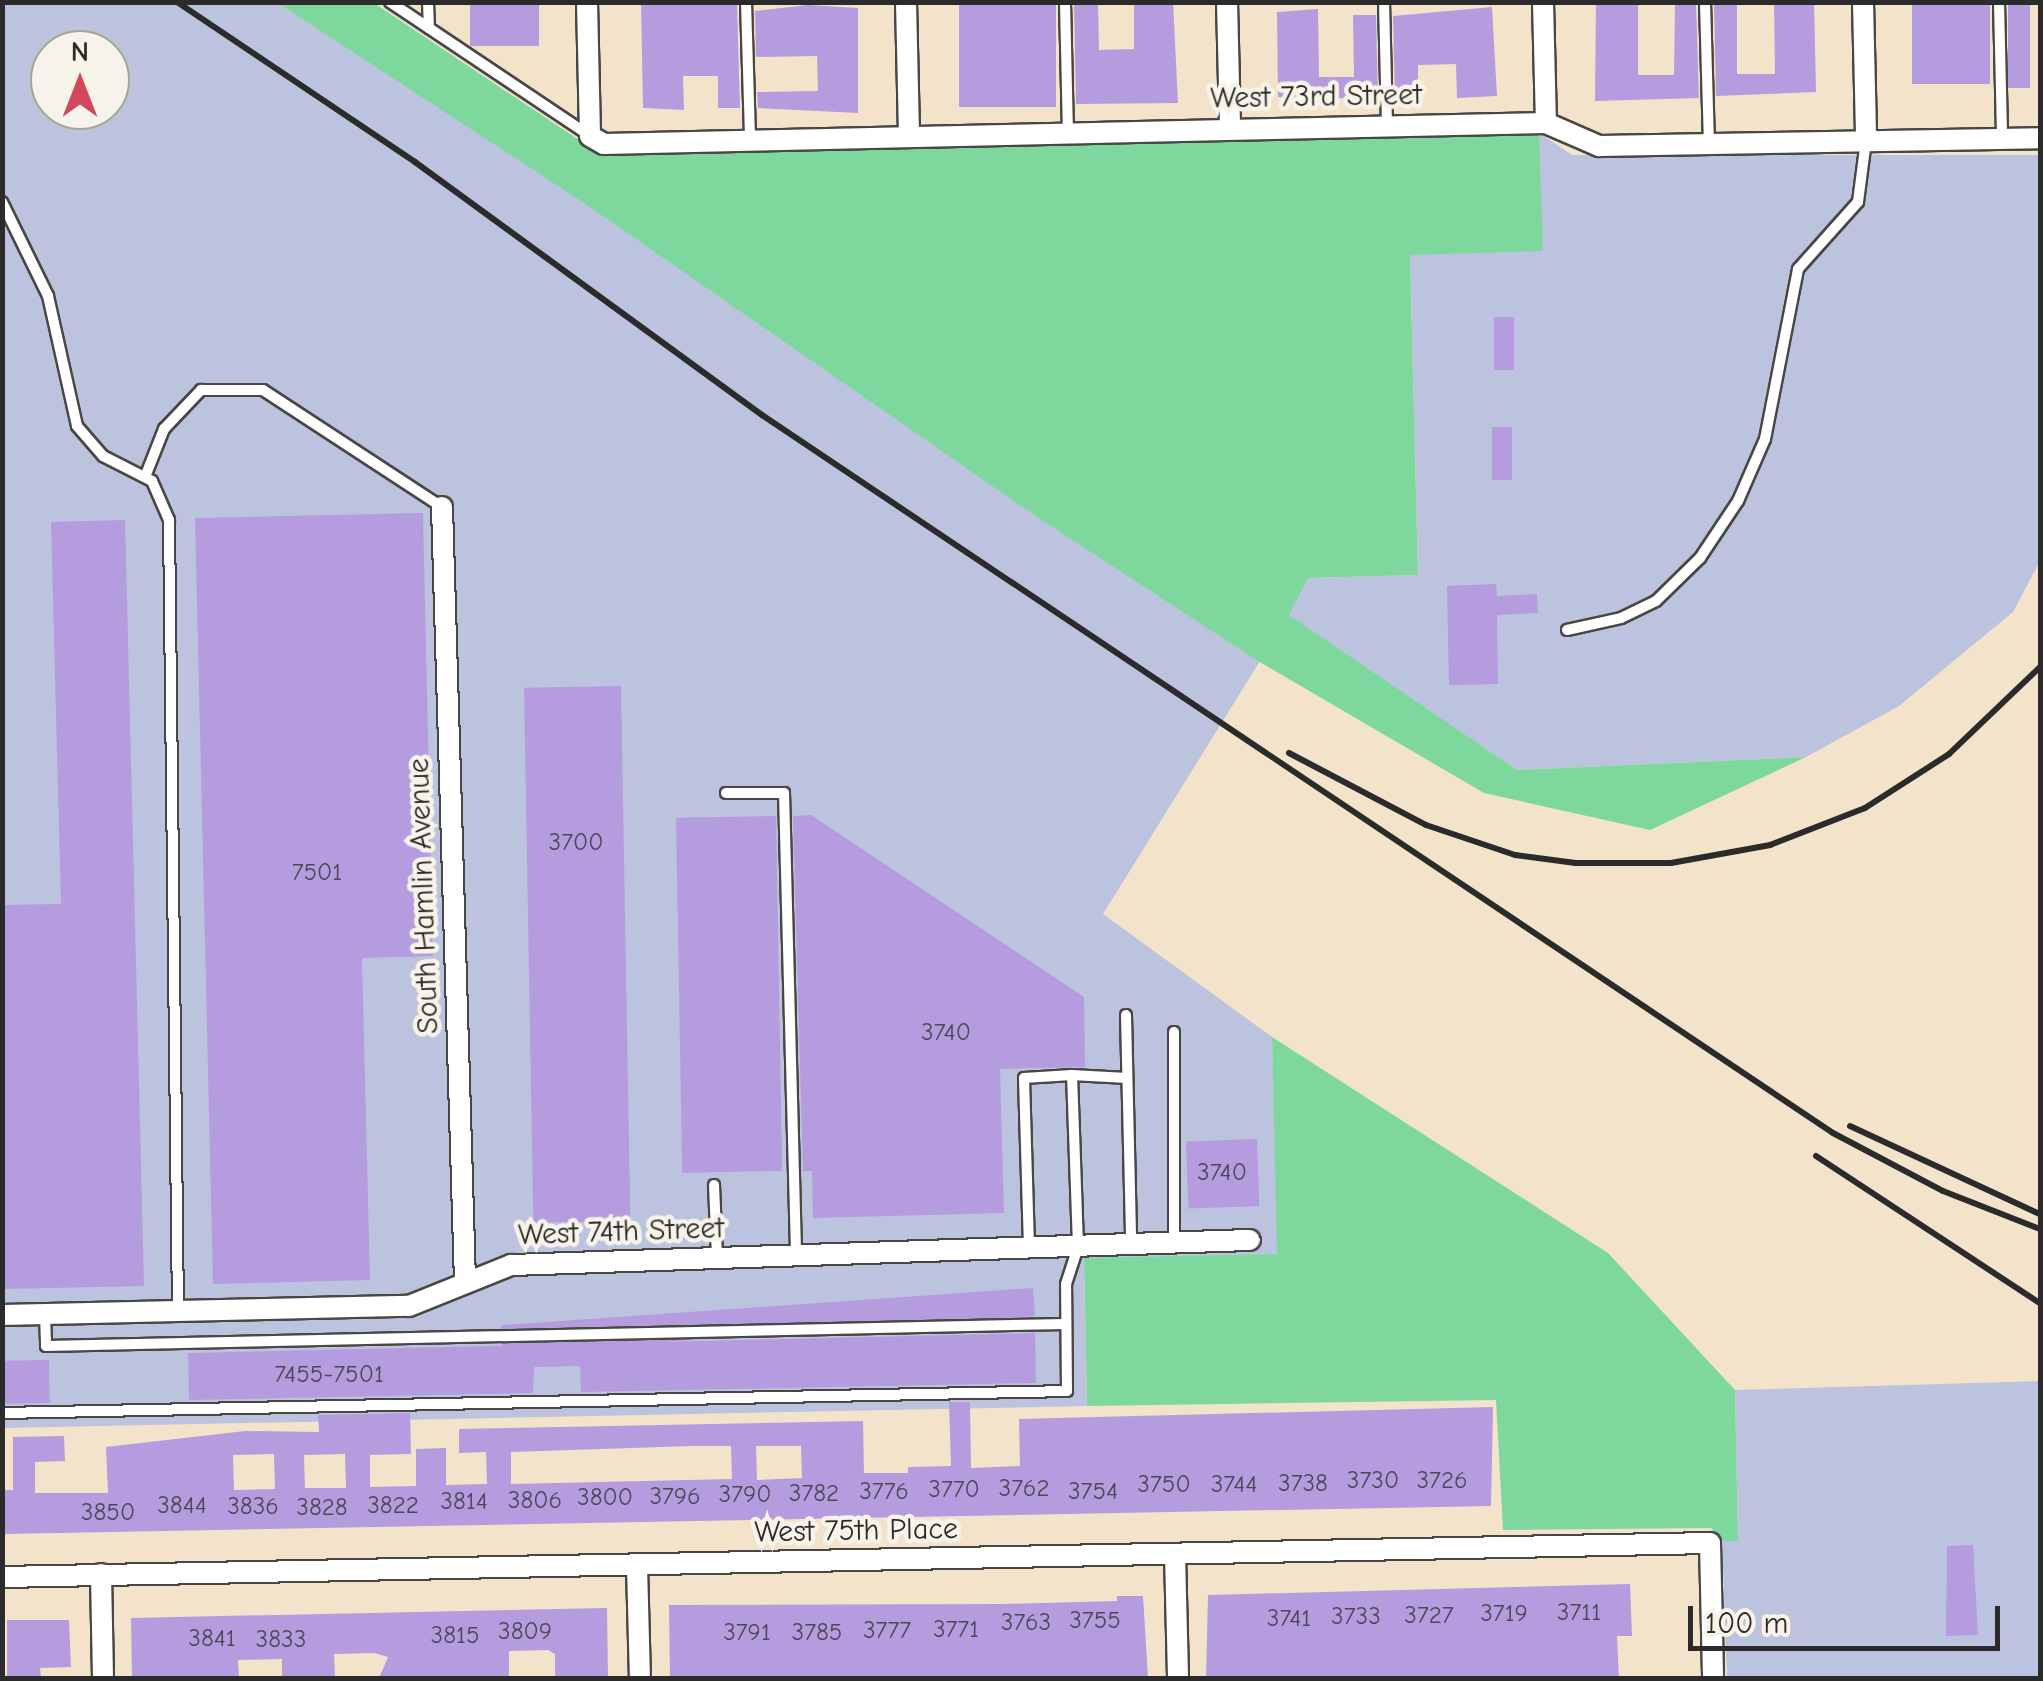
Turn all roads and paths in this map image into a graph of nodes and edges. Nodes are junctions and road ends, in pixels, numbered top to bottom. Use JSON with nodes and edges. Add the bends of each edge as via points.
{"nodes":[{"id":1,"x":390,"y":2,"type":"edge"},
{"id":2,"x":428,"y":2,"type":"edge"},
{"id":3,"x":587,"y":2,"type":"edge"},
{"id":4,"x":746,"y":2,"type":"edge"},
{"id":5,"x":906,"y":2,"type":"edge"},
{"id":6,"x":1065,"y":2,"type":"edge"},
{"id":7,"x":1227,"y":2,"type":"edge"},
{"id":8,"x":1384,"y":2,"type":"edge"},
{"id":9,"x":1543,"y":2,"type":"edge"},
{"id":10,"x":1705,"y":2,"type":"edge"},
{"id":11,"x":1863,"y":2,"type":"edge"},
{"id":12,"x":1998,"y":2,"type":"edge"},
{"id":13,"x":429,"y":28,"type":"junction"},
{"id":14,"x":1546,"y":123,"type":"junction"},
{"id":15,"x":1387,"y":126,"type":"junction"},
{"id":16,"x":1230,"y":128,"type":"junction"},
{"id":17,"x":1068,"y":132,"type":"junction"},
{"id":18,"x":590,"y":136,"type":"junction"},
{"id":19,"x":909,"y":137,"type":"junction"},
{"id":20,"x":2002,"y":138,"type":"junction"},
{"id":21,"x":2040,"y":138,"type":"edge"},
{"id":22,"x":750,"y":140,"type":"junction"},
{"id":23,"x":1866,"y":140,"type":"junction"},
{"id":24,"x":1708,"y":144,"type":"junction"},
{"id":25,"x":2,"y":202,"type":"edge"},
{"id":26,"x":145,"y":477,"type":"junction"},
{"id":27,"x":442,"y":507,"type":"joint"},
{"id":28,"x":1567,"y":630,"type":"dead end"},
{"id":29,"x":726,"y":794,"type":"dead end"},
{"id":30,"x":1126,"y":1015,"type":"dead end"},
{"id":31,"x":1174,"y":1032,"type":"dead end"},
{"id":32,"x":1072,"y":1075,"type":"junction"},
{"id":33,"x":1127,"y":1078,"type":"junction"},
{"id":34,"x":714,"y":1186,"type":"dead end"},
{"id":35,"x":1250,"y":1240,"type":"dead end"},
{"id":36,"x":1131,"y":1244,"type":"junction"},
{"id":37,"x":1174,"y":1244,"type":"junction"},
{"id":38,"x":1078,"y":1246,"type":"junction"},
{"id":39,"x":1029,"y":1248,"type":"junction"},
{"id":40,"x":796,"y":1256,"type":"junction"},
{"id":41,"x":716,"y":1258,"type":"junction"},
{"id":42,"x":466,"y":1283,"type":"junction"},
{"id":43,"x":178,"y":1311,"type":"junction"},
{"id":44,"x":45,"y":1314,"type":"junction"},
{"id":45,"x":2,"y":1315,"type":"edge"},
{"id":46,"x":1066,"y":1324,"type":"junction"},
{"id":47,"x":2,"y":1413,"type":"edge"},
{"id":48,"x":1176,"y":1554,"type":"junction"},
{"id":49,"x":638,"y":1566,"type":"junction"},
{"id":50,"x":101,"y":1574,"type":"junction"},
{"id":51,"x":2,"y":1577,"type":"edge"},
{"id":52,"x":103,"y":1678,"type":"edge"},
{"id":53,"x":640,"y":1678,"type":"edge"},
{"id":54,"x":1178,"y":1678,"type":"edge"},
{"id":55,"x":1714,"y":1678,"type":"edge"}],
"edges":[{"from":1,"to":13,"type":"lane"},
{"from":2,"to":13,"type":"lane"},
{"from":3,"to":18,"type":"street"},
{"from":4,"to":22,"type":"lane"},
{"from":5,"to":19,"type":"street"},
{"from":6,"to":17,"type":"lane"},
{"from":7,"to":16,"type":"street"},
{"from":8,"to":15,"type":"lane"},
{"from":9,"to":14,"type":"street"},
{"from":10,"to":24,"type":"lane"},
{"from":11,"to":23,"type":"street"},
{"from":12,"to":20,"type":"lane"},
{"from":13,"to":18,"type":"lane"},
{"from":14,"to":15,"type":"street","name":"West 73rd Street"},
{"from":14,"to":24,"type":"street","name":"West 73rd Street","via":[[1599,146]]},
{"from":15,"to":16,"type":"street","name":"West 73rd Street"},
{"from":16,"to":17,"type":"street","name":"West 73rd Street"},
{"from":17,"to":19,"type":"street","name":"West 73rd Street"},
{"from":18,"to":22,"type":"street","name":"West 73rd Street","via":[[604,144]]},
{"from":19,"to":22,"type":"street","name":"West 73rd Street"},
{"from":20,"to":21,"type":"street","name":"West 73rd Street"},
{"from":20,"to":23,"type":"street","name":"West 73rd Street"},
{"from":23,"to":24,"type":"street","name":"West 73rd Street"},
{"from":23,"to":28,"type":"lane","via":[[1858,202],[1798,269],[1764,438],[1738,500],[1700,558],[1656,601],[1620,618]]},
{"from":25,"to":26,"type":"lane","via":[[48,296],[77,426],[103,456]]},
{"from":26,"to":27,"type":"lane","via":[[164,429],[201,390],[263,390]]},
{"from":26,"to":43,"type":"lane","via":[[168,520]]},
{"from":27,"to":42,"type":"street","name":"South Hamlin Avenue"},
{"from":29,"to":40,"type":"lane","via":[[784,794]]},
{"from":30,"to":33,"type":"lane"},
{"from":31,"to":37,"type":"lane"},
{"from":32,"to":33,"type":"lane"},
{"from":32,"to":38,"type":"lane"},
{"from":32,"to":39,"type":"lane","via":[[1024,1078]]},
{"from":33,"to":36,"type":"lane"},
{"from":34,"to":41,"type":"lane"},
{"from":35,"to":37,"type":"street","name":"West 74th Street"},
{"from":36,"to":37,"type":"street","name":"West 74th Street"},
{"from":36,"to":38,"type":"street","name":"West 74th Street"},
{"from":38,"to":39,"type":"street","name":"West 74th Street"},
{"from":38,"to":46,"type":"lane","via":[[1066,1284]]},
{"from":39,"to":40,"type":"street","name":"West 74th Street"},
{"from":40,"to":41,"type":"street","name":"West 74th Street"},
{"from":41,"to":42,"type":"street","name":"West 74th Street","via":[[511,1265]]},
{"from":42,"to":43,"type":"street","name":"West 74th Street","via":[[410,1306]]},
{"from":43,"to":44,"type":"street","name":"West 74th Street"},
{"from":44,"to":45,"type":"street","name":"West 74th Street"},
{"from":44,"to":46,"type":"lane","via":[[46,1346]]},
{"from":46,"to":47,"type":"lane","via":[[1068,1391]]},
{"from":48,"to":49,"type":"street","name":"West 75th Place"},
{"from":48,"to":54,"type":"street"},
{"from":48,"to":55,"type":"street","name":"West 75th Place","via":[[1710,1543]]},
{"from":49,"to":50,"type":"street","name":"West 75th Place"},
{"from":49,"to":53,"type":"street"},
{"from":50,"to":51,"type":"street","name":"West 75th Place"},
{"from":50,"to":52,"type":"street"}]}
